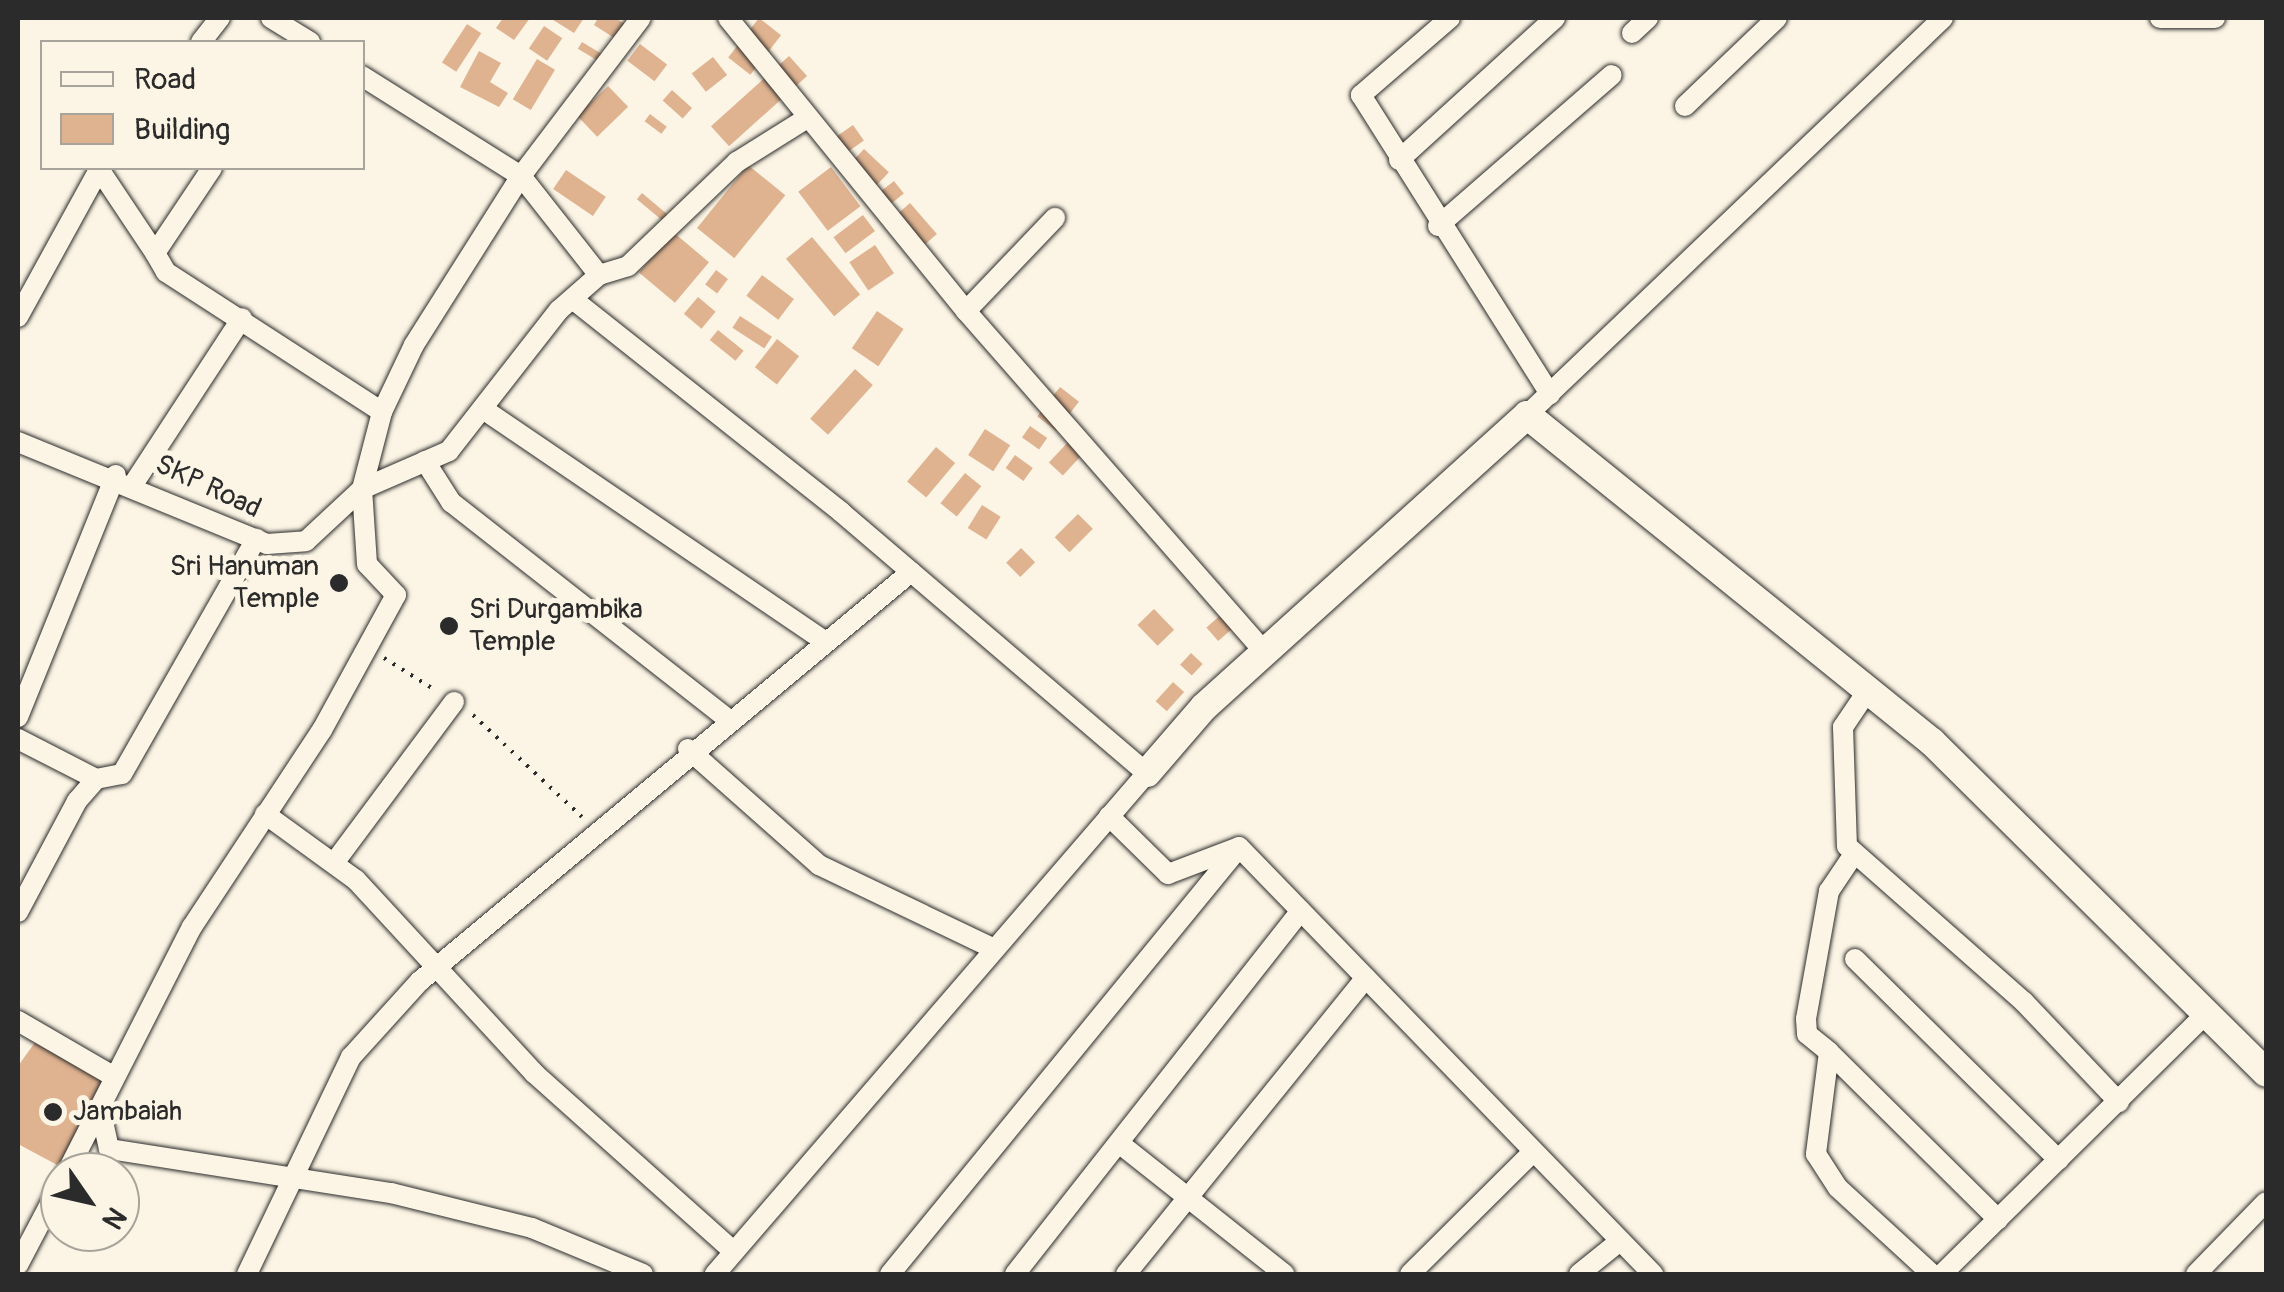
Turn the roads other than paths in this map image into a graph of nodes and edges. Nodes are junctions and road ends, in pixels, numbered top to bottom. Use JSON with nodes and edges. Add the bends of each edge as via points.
{"nodes":[{"id":1,"x":220,"y":18,"type":"edge"},
{"id":2,"x":271,"y":18,"type":"edge"},
{"id":3,"x":641,"y":18,"type":"edge"},
{"id":4,"x":728,"y":18,"type":"edge"},
{"id":5,"x":1450,"y":18,"type":"edge"},
{"id":6,"x":1555,"y":18,"type":"edge"},
{"id":7,"x":1648,"y":18,"type":"edge"},
{"id":8,"x":1777,"y":18,"type":"edge"},
{"id":9,"x":1943,"y":18,"type":"edge"},
{"id":10,"x":2160,"y":18,"type":"edge"},
{"id":11,"x":2215,"y":18,"type":"edge"},
{"id":12,"x":1632,"y":33,"type":"dead end"},
{"id":13,"x":203,"y":40,"type":"edge"},
{"id":14,"x":301,"y":40,"type":"edge"},
{"id":15,"x":1612,"y":75,"type":"dead end"},
{"id":16,"x":365,"y":78,"type":"edge"},
{"id":17,"x":1685,"y":106,"type":"dead end"},
{"id":18,"x":804,"y":120,"type":"junction"},
{"id":19,"x":1399,"y":160,"type":"junction"},
{"id":20,"x":99,"y":170,"type":"edge"},
{"id":21,"x":101,"y":170,"type":"edge"},
{"id":22,"x":211,"y":170,"type":"edge"},
{"id":23,"x":521,"y":176,"type":"junction"},
{"id":24,"x":1055,"y":218,"type":"dead end"},
{"id":25,"x":1438,"y":226,"type":"junction"},
{"id":26,"x":155,"y":253,"type":"junction"},
{"id":27,"x":598,"y":275,"type":"junction"},
{"id":28,"x":575,"y":301,"type":"junction"},
{"id":29,"x":966,"y":311,"type":"junction"},
{"id":30,"x":18,"y":317,"type":"edge"},
{"id":31,"x":242,"y":318,"type":"junction"},
{"id":32,"x":1550,"y":394,"type":"junction"},
{"id":33,"x":483,"y":409,"type":"junction"},
{"id":34,"x":382,"y":412,"type":"junction"},
{"id":35,"x":1527,"y":415,"type":"junction"},
{"id":36,"x":18,"y":442,"type":"edge"},
{"id":37,"x":425,"y":462,"type":"junction"},
{"id":38,"x":125,"y":479,"type":"junction"},
{"id":39,"x":362,"y":489,"type":"junction"},
{"id":40,"x":256,"y":539,"type":"junction"},
{"id":41,"x":911,"y":572,"type":"junction"},
{"id":42,"x":824,"y":640,"type":"junction"},
{"id":43,"x":1265,"y":652,"type":"junction"},
{"id":44,"x":1868,"y":690,"type":"junction"},
{"id":45,"x":454,"y":702,"type":"road end"},
{"id":46,"x":18,"y":717,"type":"edge"},
{"id":47,"x":726,"y":718,"type":"junction"},
{"id":48,"x":18,"y":739,"type":"edge"},
{"id":49,"x":688,"y":749,"type":"junction"},
{"id":50,"x":1146,"y":773,"type":"junction"},
{"id":51,"x":96,"y":779,"type":"junction"},
{"id":52,"x":265,"y":814,"type":"junction"},
{"id":53,"x":1110,"y":816,"type":"junction"},
{"id":54,"x":1239,"y":846,"type":"junction"},
{"id":55,"x":1854,"y":854,"type":"junction"},
{"id":56,"x":334,"y":863,"type":"junction"},
{"id":57,"x":1301,"y":911,"type":"junction"},
{"id":58,"x":18,"y":912,"type":"edge"},
{"id":59,"x":994,"y":949,"type":"junction"},
{"id":60,"x":1855,"y":959,"type":"dead end"},
{"id":61,"x":436,"y":966,"type":"junction"},
{"id":62,"x":1366,"y":978,"type":"junction"},
{"id":63,"x":2207,"y":1013,"type":"junction"},
{"id":64,"x":18,"y":1020,"type":"edge"},
{"id":65,"x":1830,"y":1052,"type":"junction"},
{"id":66,"x":2266,"y":1072,"type":"edge"},
{"id":67,"x":111,"y":1075,"type":"junction"},
{"id":68,"x":2119,"y":1102,"type":"junction"},
{"id":69,"x":100,"y":1108,"type":"junction"},
{"id":70,"x":1119,"y":1143,"type":"junction"},
{"id":71,"x":77,"y":1152,"type":"edge"},
{"id":72,"x":1533,"y":1152,"type":"junction"},
{"id":73,"x":2059,"y":1160,"type":"junction"},
{"id":74,"x":290,"y":1173,"type":"junction"},
{"id":75,"x":1188,"y":1197,"type":"junction"},
{"id":76,"x":2266,"y":1202,"type":"edge"},
{"id":77,"x":1998,"y":1219,"type":"junction"},
{"id":78,"x":40,"y":1223,"type":"edge"},
{"id":79,"x":1620,"y":1241,"type":"junction"},
{"id":80,"x":734,"y":1252,"type":"junction"},
{"id":81,"x":18,"y":1265,"type":"edge"},
{"id":82,"x":247,"y":1274,"type":"edge"},
{"id":83,"x":643,"y":1274,"type":"edge"},
{"id":84,"x":717,"y":1274,"type":"edge"},
{"id":85,"x":890,"y":1274,"type":"edge"},
{"id":86,"x":1016,"y":1274,"type":"edge"},
{"id":87,"x":1126,"y":1274,"type":"edge"},
{"id":88,"x":1284,"y":1274,"type":"edge"},
{"id":89,"x":1410,"y":1274,"type":"edge"},
{"id":90,"x":1579,"y":1274,"type":"edge"},
{"id":91,"x":1652,"y":1274,"type":"edge"},
{"id":92,"x":1932,"y":1274,"type":"edge"},
{"id":93,"x":1942,"y":1274,"type":"edge"},
{"id":94,"x":2196,"y":1274,"type":"edge"}],
"edges":[{"from":1,"to":13,"type":"street"},
{"from":2,"to":14,"type":"street"},
{"from":3,"to":23,"type":"street"},
{"from":4,"to":18,"type":"street"},
{"from":5,"to":19,"type":"street","via":[[1362,96]]},
{"from":6,"to":19,"type":"street"},
{"from":7,"to":12,"type":"street"},
{"from":8,"to":17,"type":"street"},
{"from":9,"to":32,"type":"street"},
{"from":10,"to":11,"type":"street"},
{"from":15,"to":25,"type":"street"},
{"from":16,"to":23,"type":"street"},
{"from":18,"to":27,"type":"street","via":[[737,162],[628,266]]},
{"from":18,"to":29,"type":"street"},
{"from":19,"to":25,"type":"street"},
{"from":20,"to":30,"type":"street"},
{"from":21,"to":26,"type":"street"},
{"from":22,"to":26,"type":"street"},
{"from":23,"to":27,"type":"street"},
{"from":23,"to":34,"type":"street"},
{"from":24,"to":29,"type":"street"},
{"from":25,"to":32,"type":"street"},
{"from":26,"to":31,"type":"street","via":[[166,272]]},
{"from":27,"to":28,"type":"street"},
{"from":28,"to":33,"type":"street","via":[[558,310]]},
{"from":28,"to":41,"type":"street"},
{"from":29,"to":43,"type":"street"},
{"from":31,"to":34,"type":"street"},
{"from":31,"to":38,"type":"street"},
{"from":32,"to":35,"type":"street"},
{"from":33,"to":37,"type":"street","via":[[448,451]]},
{"from":33,"to":42,"type":"street"},
{"from":34,"to":39,"type":"street"},
{"from":35,"to":43,"type":"street"},
{"from":35,"to":44,"type":"street"},
{"from":36,"to":38,"type":"street","name":"SKP Road"},
{"from":37,"to":39,"type":"street"},
{"from":37,"to":47,"type":"street","via":[[451,502]]},
{"from":38,"to":40,"type":"street","name":"SKP Road"},
{"from":38,"to":46,"type":"street"},
{"from":39,"to":40,"type":"street","name":"SKP Road","via":[[306,541]]},
{"from":39,"to":52,"type":"street","via":[[368,564],[396,595]]},
{"from":40,"to":51,"type":"street","via":[[122,774]]},
{"from":41,"to":42,"type":"street"},
{"from":41,"to":50,"type":"street"},
{"from":42,"to":47,"type":"street"},
{"from":43,"to":50,"type":"street"},
{"from":44,"to":55,"type":"street","via":[[1843,727],[1840,806]]},
{"from":44,"to":63,"type":"street"},
{"from":45,"to":56,"type":"street"},
{"from":47,"to":49,"type":"street"},
{"from":48,"to":51,"type":"street"},
{"from":49,"to":59,"type":"street","via":[[820,865]]},
{"from":49,"to":61,"type":"street"},
{"from":50,"to":53,"type":"street"},
{"from":51,"to":58,"type":"street"},
{"from":52,"to":56,"type":"street"},
{"from":52,"to":67,"type":"street","via":[[192,927],[118,1077]]},
{"from":53,"to":54,"type":"street","via":[[1168,874]]},
{"from":53,"to":59,"type":"street"},
{"from":54,"to":57,"type":"street"},
{"from":54,"to":85,"type":"street"},
{"from":55,"to":65,"type":"street","via":[[1829,891],[1806,1019],[1807,1034]]},
{"from":55,"to":68,"type":"street","via":[[2024,1002]]},
{"from":56,"to":61,"type":"street"},
{"from":57,"to":62,"type":"street"},
{"from":57,"to":70,"type":"street"},
{"from":59,"to":80,"type":"street"},
{"from":60,"to":73,"type":"street"},
{"from":61,"to":74,"type":"street","via":[[351,1057]]},
{"from":61,"to":80,"type":"street","via":[[534,1073]]},
{"from":62,"to":72,"type":"street"},
{"from":62,"to":75,"type":"street"},
{"from":63,"to":66,"type":"street"},
{"from":63,"to":68,"type":"street"},
{"from":64,"to":67,"type":"street"},
{"from":65,"to":77,"type":"street"},
{"from":65,"to":92,"type":"street","via":[[1816,1154],[1838,1188]]},
{"from":67,"to":69,"type":"street"},
{"from":68,"to":73,"type":"street"},
{"from":69,"to":71,"type":"street"},
{"from":69,"to":74,"type":"street","via":[[109,1149]]},
{"from":70,"to":75,"type":"street"},
{"from":70,"to":86,"type":"street"},
{"from":72,"to":79,"type":"street"},
{"from":72,"to":89,"type":"street"},
{"from":73,"to":77,"type":"street"},
{"from":74,"to":82,"type":"street"},
{"from":74,"to":83,"type":"street","via":[[532,1228]]},
{"from":75,"to":87,"type":"street"},
{"from":75,"to":88,"type":"street"},
{"from":76,"to":94,"type":"street"},
{"from":77,"to":93,"type":"street"},
{"from":78,"to":81,"type":"street"},
{"from":79,"to":90,"type":"street"},
{"from":79,"to":91,"type":"street"},
{"from":80,"to":84,"type":"street"}]}
